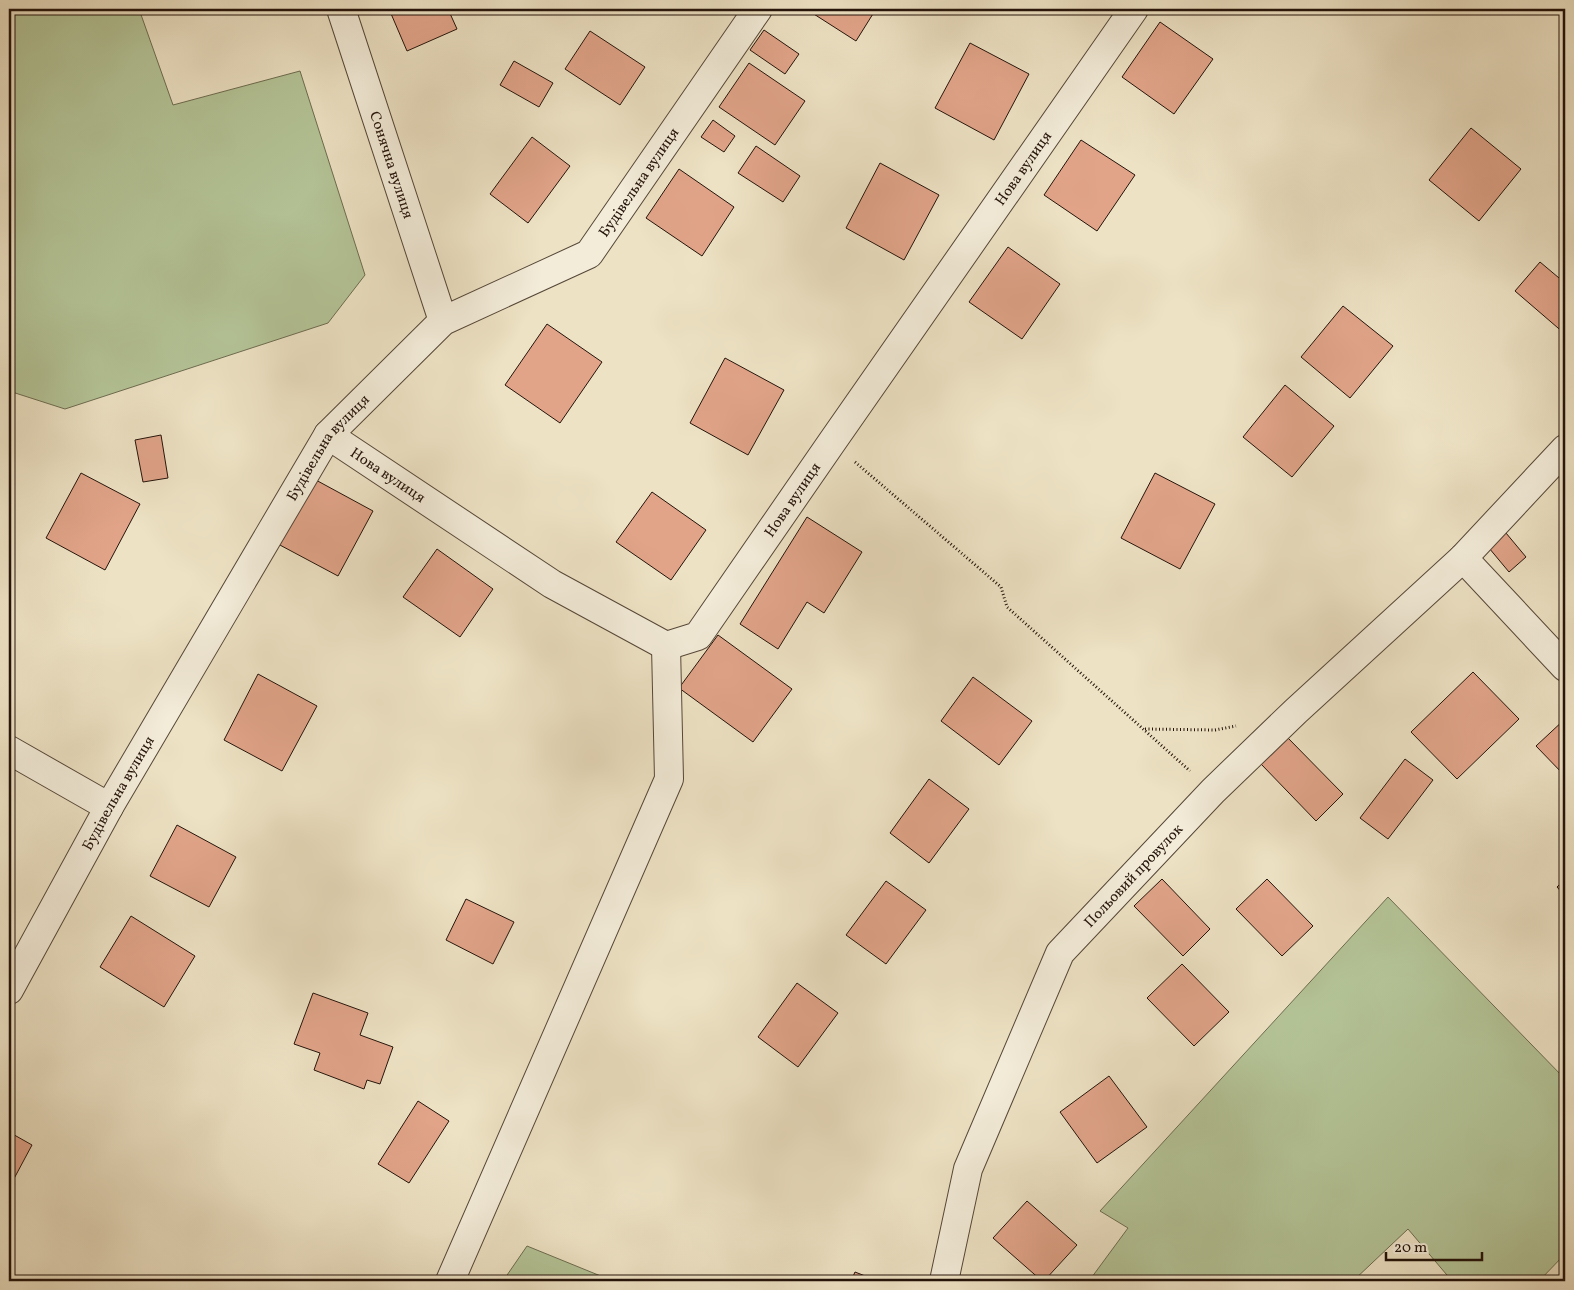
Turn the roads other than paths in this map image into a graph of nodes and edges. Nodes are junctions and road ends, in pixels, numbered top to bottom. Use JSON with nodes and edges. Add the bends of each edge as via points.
{"nodes":[{"id":1,"x":341,"y":9,"type":"edge"},
{"id":2,"x":758,"y":9,"type":"edge"},
{"id":3,"x":1134,"y":9,"type":"edge"},
{"id":4,"x":443,"y":321,"type":"junction"},
{"id":5,"x":328,"y":435,"type":"junction"},
{"id":6,"x":1565,"y":449,"type":"edge"},
{"id":7,"x":1463,"y":558,"type":"junction"},
{"id":8,"x":666,"y":646,"type":"junction"},
{"id":9,"x":1562,"y":656,"type":"edge"},
{"id":10,"x":9,"y":750,"type":"edge"},
{"id":11,"x":108,"y":807,"type":"junction"},
{"id":12,"x":9,"y":990,"type":"edge"},
{"id":13,"x":450,"y":1281,"type":"edge"},
{"id":14,"x":944,"y":1281,"type":"edge"}],
"edges":[{"from":1,"to":4,"type":"street","name":"Сонячна вулиця"},
{"from":2,"to":4,"type":"street","name":"Будівельна вулиця","via":[[589,254]]},
{"from":3,"to":8,"type":"street","name":"Нова вулиця","via":[[698,636]]},
{"from":4,"to":5,"type":"street","name":"Будівельна вулиця"},
{"from":5,"to":8,"type":"street","name":"Нова вулиця","via":[[552,584]]},
{"from":5,"to":11,"type":"street","name":"Будівельна вулиця"},
{"from":6,"to":7,"type":"street","name":"Польовий провулок"},
{"from":7,"to":9,"type":"street"},
{"from":7,"to":14,"type":"street","name":"Польовий провулок","via":[[1212,791],[1060,953],[968,1169]]},
{"from":8,"to":13,"type":"street","via":[[669,779]]},
{"from":10,"to":11,"type":"street"},
{"from":11,"to":12,"type":"street","name":"Будівельна вулиця"}]}
